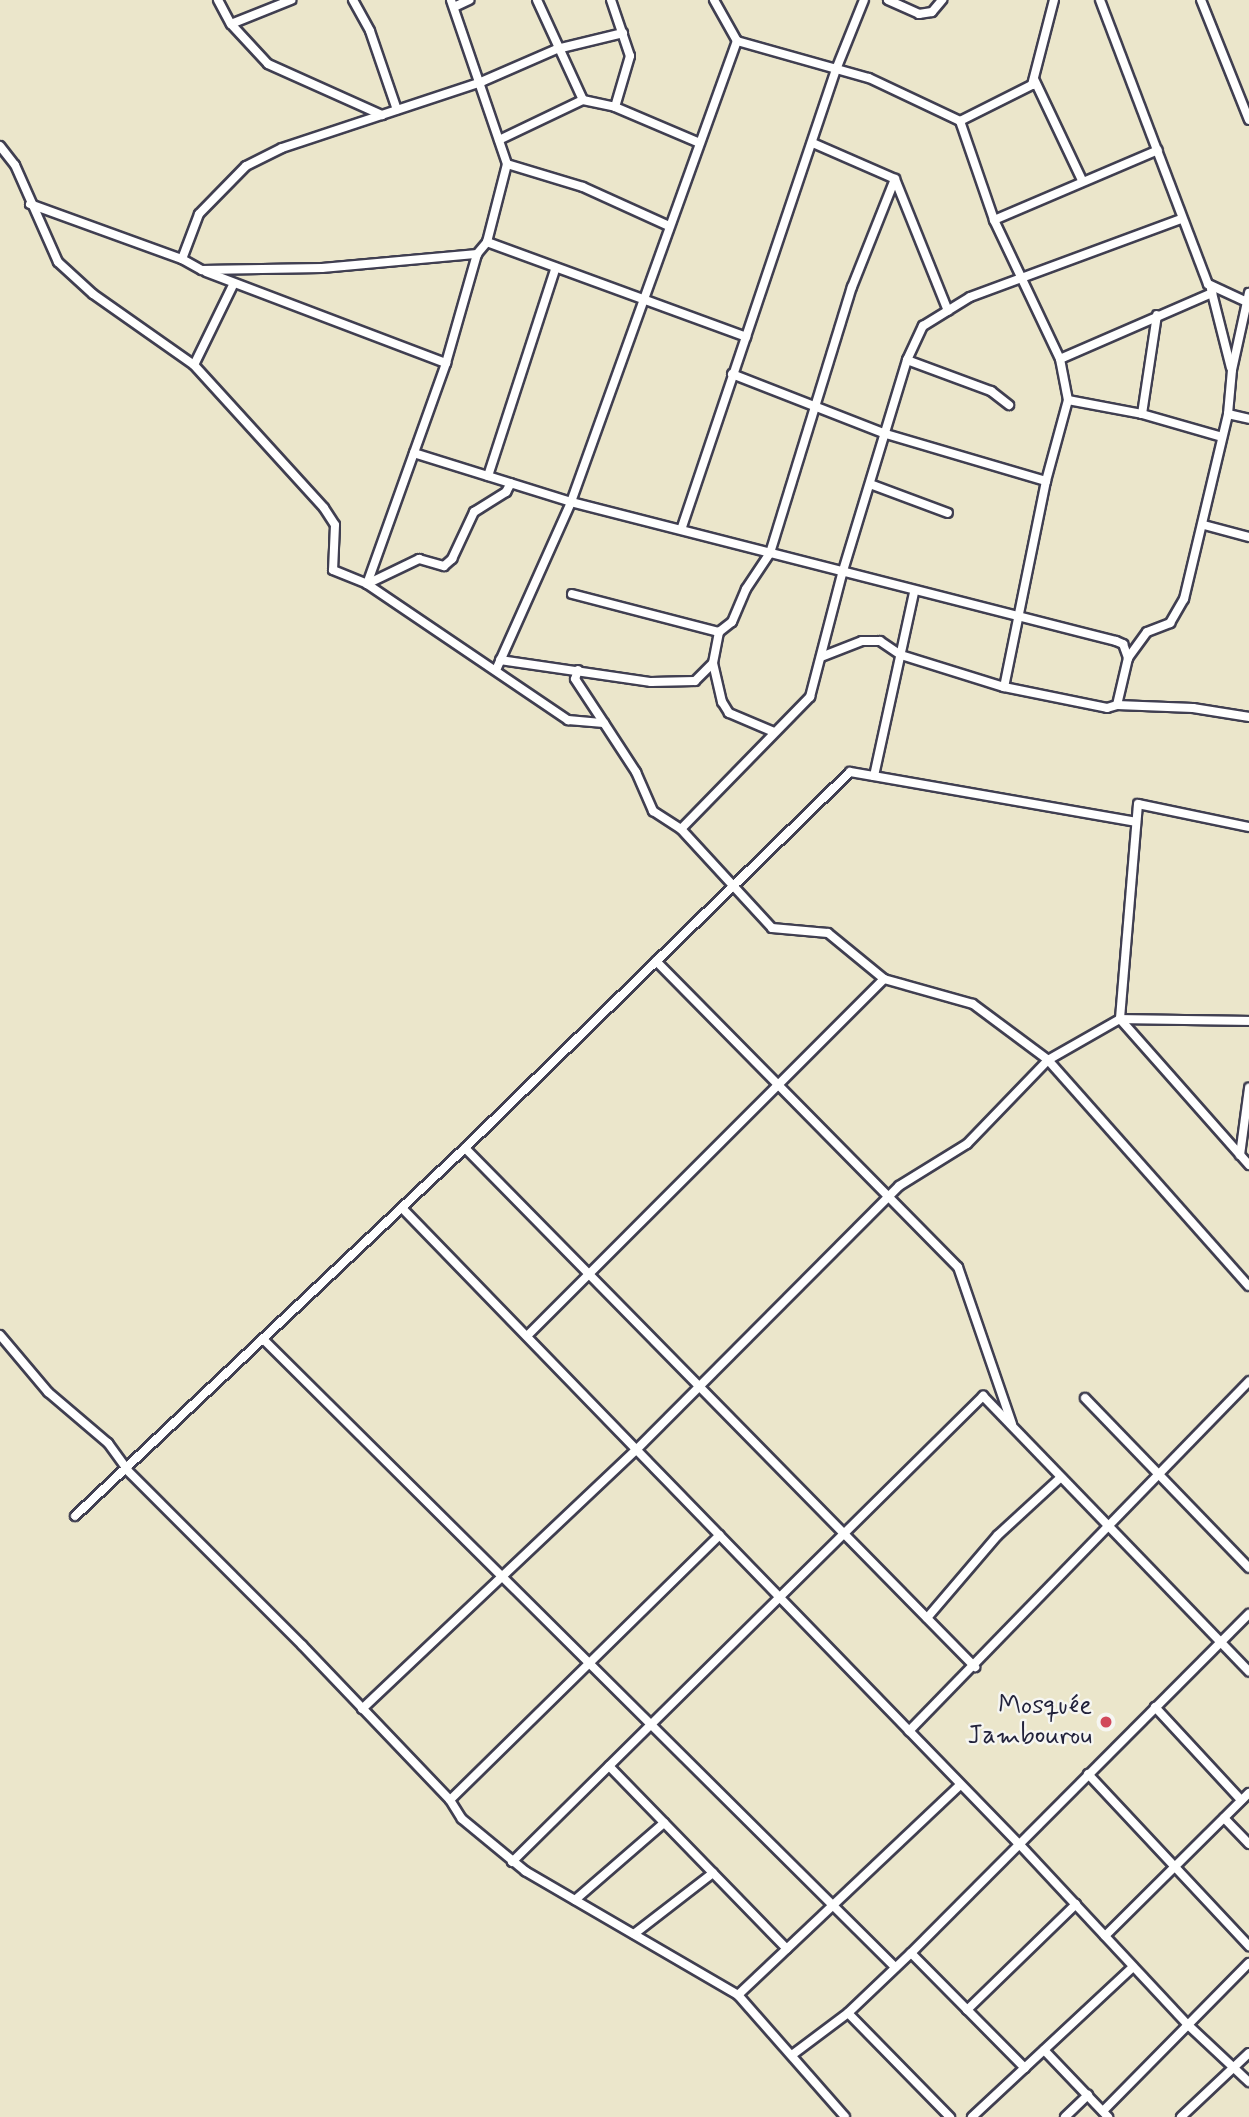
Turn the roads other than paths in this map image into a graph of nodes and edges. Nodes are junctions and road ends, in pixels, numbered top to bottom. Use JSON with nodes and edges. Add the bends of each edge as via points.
{"nodes":[{"id":1,"x":218,"y":0,"type":"edge"},
{"id":2,"x":290,"y":0,"type":"edge"},
{"id":3,"x":353,"y":0,"type":"edge"},
{"id":4,"x":469,"y":0,"type":"edge"},
{"id":5,"x":537,"y":0,"type":"edge"},
{"id":6,"x":611,"y":0,"type":"edge"},
{"id":7,"x":714,"y":0,"type":"edge"},
{"id":8,"x":864,"y":0,"type":"edge"},
{"id":9,"x":888,"y":0,"type":"edge"},
{"id":10,"x":942,"y":0,"type":"edge"},
{"id":11,"x":1054,"y":0,"type":"edge"},
{"id":12,"x":1100,"y":0,"type":"edge"},
{"id":13,"x":1201,"y":0,"type":"edge"},
{"id":14,"x":452,"y":4,"type":"edge"},
{"id":15,"x":231,"y":24,"type":"junction"},
{"id":16,"x":623,"y":33,"type":"junction"},
{"id":17,"x":737,"y":41,"type":"junction"},
{"id":18,"x":556,"y":49,"type":"junction"},
{"id":19,"x":837,"y":67,"type":"junction"},
{"id":20,"x":1034,"y":79,"type":"junction"},
{"id":21,"x":481,"y":82,"type":"junction"},
{"id":22,"x":583,"y":100,"type":"junction"},
{"id":23,"x":615,"y":107,"type":"junction"},
{"id":24,"x":397,"y":110,"type":"junction"},
{"id":25,"x":383,"y":116,"type":"junction"},
{"id":26,"x":1249,"y":120,"type":"edge"},
{"id":27,"x":960,"y":121,"type":"junction"},
{"id":28,"x":499,"y":139,"type":"junction"},
{"id":29,"x":700,"y":143,"type":"junction"},
{"id":30,"x":814,"y":144,"type":"junction"},
{"id":31,"x":0,"y":146,"type":"edge"},
{"id":32,"x":1158,"y":150,"type":"junction"},
{"id":33,"x":507,"y":164,"type":"junction"},
{"id":34,"x":895,"y":179,"type":"junction"},
{"id":35,"x":1082,"y":180,"type":"junction"},
{"id":36,"x":30,"y":204,"type":"junction"},
{"id":37,"x":1181,"y":219,"type":"junction"},
{"id":38,"x":994,"y":220,"type":"junction"},
{"id":39,"x":669,"y":226,"type":"junction"},
{"id":40,"x":487,"y":243,"type":"junction"},
{"id":41,"x":477,"y":254,"type":"junction"},
{"id":42,"x":182,"y":259,"type":"junction"},
{"id":43,"x":555,"y":270,"type":"junction"},
{"id":44,"x":202,"y":271,"type":"junction"},
{"id":45,"x":1025,"y":280,"type":"junction"},
{"id":46,"x":1208,"y":284,"type":"junction"},
{"id":47,"x":233,"y":285,"type":"junction"},
{"id":48,"x":1212,"y":293,"type":"junction"},
{"id":49,"x":1248,"y":299,"type":"edge"},
{"id":50,"x":646,"y":301,"type":"junction"},
{"id":51,"x":948,"y":310,"type":"junction"},
{"id":52,"x":1157,"y":315,"type":"junction"},
{"id":53,"x":746,"y":337,"type":"junction"},
{"id":54,"x":1060,"y":359,"type":"junction"},
{"id":55,"x":907,"y":360,"type":"junction"},
{"id":56,"x":446,"y":363,"type":"junction"},
{"id":57,"x":194,"y":365,"type":"junction"},
{"id":58,"x":1232,"y":370,"type":"junction"},
{"id":59,"x":732,"y":374,"type":"junction"},
{"id":60,"x":1068,"y":400,"type":"junction"},
{"id":61,"x":817,"y":405,"type":"junction"},
{"id":62,"x":1009,"y":405,"type":"dead end"},
{"id":63,"x":1142,"y":414,"type":"junction"},
{"id":64,"x":1228,"y":414,"type":"junction"},
{"id":65,"x":1249,"y":419,"type":"edge"},
{"id":66,"x":886,"y":433,"type":"junction"},
{"id":67,"x":1222,"y":437,"type":"junction"},
{"id":68,"x":414,"y":453,"type":"junction"},
{"id":69,"x":488,"y":476,"type":"junction"},
{"id":70,"x":1046,"y":481,"type":"junction"},
{"id":71,"x":511,"y":483,"type":"junction"},
{"id":72,"x":870,"y":484,"type":"junction"},
{"id":73,"x":571,"y":502,"type":"junction"},
{"id":74,"x":948,"y":513,"type":"dead end"},
{"id":75,"x":1204,"y":525,"type":"junction"},
{"id":76,"x":682,"y":527,"type":"junction"},
{"id":77,"x":1249,"y":537,"type":"edge"},
{"id":78,"x":770,"y":553,"type":"junction"},
{"id":79,"x":842,"y":574,"type":"junction"},
{"id":80,"x":368,"y":584,"type":"junction"},
{"id":81,"x":915,"y":592,"type":"junction"},
{"id":82,"x":572,"y":594,"type":"dead end"},
{"id":83,"x":1016,"y":618,"type":"junction"},
{"id":84,"x":719,"y":632,"type":"junction"},
{"id":85,"x":901,"y":655,"type":"junction"},
{"id":86,"x":821,"y":657,"type":"junction"},
{"id":87,"x":1128,"y":657,"type":"junction"},
{"id":88,"x":500,"y":660,"type":"junction"},
{"id":89,"x":713,"y":663,"type":"junction"},
{"id":90,"x":496,"y":670,"type":"junction"},
{"id":91,"x":578,"y":670,"type":"junction"},
{"id":92,"x":1004,"y":687,"type":"junction"},
{"id":93,"x":1117,"y":705,"type":"junction"},
{"id":94,"x":1249,"y":717,"type":"edge"},
{"id":95,"x":604,"y":723,"type":"junction"},
{"id":96,"x":774,"y":732,"type":"junction"},
{"id":97,"x":874,"y":776,"type":"junction"},
{"id":98,"x":1136,"y":822,"type":"junction"},
{"id":99,"x":1249,"y":827,"type":"edge"},
{"id":100,"x":681,"y":829,"type":"junction"},
{"id":101,"x":732,"y":887,"type":"junction"},
{"id":102,"x":656,"y":961,"type":"junction"},
{"id":103,"x":884,"y":979,"type":"junction"},
{"id":104,"x":1120,"y":1019,"type":"junction"},
{"id":105,"x":1249,"y":1021,"type":"edge"},
{"id":106,"x":1048,"y":1060,"type":"junction"},
{"id":107,"x":778,"y":1085,"type":"junction"},
{"id":108,"x":1249,"y":1088,"type":"edge"},
{"id":109,"x":465,"y":1148,"type":"junction"},
{"id":110,"x":1241,"y":1155,"type":"junction"},
{"id":111,"x":1249,"y":1165,"type":"edge"},
{"id":112,"x":888,"y":1197,"type":"junction"},
{"id":113,"x":402,"y":1208,"type":"junction"},
{"id":114,"x":589,"y":1274,"type":"junction"},
{"id":115,"x":1249,"y":1286,"type":"edge"},
{"id":116,"x":0,"y":1335,"type":"edge"},
{"id":117,"x":527,"y":1336,"type":"junction"},
{"id":118,"x":264,"y":1340,"type":"junction"},
{"id":119,"x":1249,"y":1381,"type":"edge"},
{"id":120,"x":698,"y":1385,"type":"junction"},
{"id":121,"x":1084,"y":1398,"type":"dead end"},
{"id":122,"x":1013,"y":1427,"type":"junction"},
{"id":123,"x":637,"y":1449,"type":"junction"},
{"id":124,"x":128,"y":1471,"type":"junction"},
{"id":125,"x":1160,"y":1476,"type":"junction"},
{"id":126,"x":1059,"y":1479,"type":"junction"},
{"id":127,"x":75,"y":1516,"type":"dead end"},
{"id":128,"x":1108,"y":1529,"type":"junction"},
{"id":129,"x":844,"y":1533,"type":"junction"},
{"id":130,"x":720,"y":1535,"type":"junction"},
{"id":131,"x":1249,"y":1568,"type":"edge"},
{"id":132,"x":503,"y":1576,"type":"junction"},
{"id":133,"x":780,"y":1597,"type":"junction"},
{"id":134,"x":1249,"y":1614,"type":"edge"},
{"id":135,"x":927,"y":1618,"type":"junction"},
{"id":136,"x":1219,"y":1640,"type":"junction"},
{"id":137,"x":590,"y":1663,"type":"junction"},
{"id":138,"x":975,"y":1667,"type":"junction"},
{"id":139,"x":1249,"y":1671,"type":"edge"},
{"id":140,"x":1155,"y":1707,"type":"junction"},
{"id":141,"x":362,"y":1709,"type":"junction"},
{"id":142,"x":651,"y":1724,"type":"junction"},
{"id":143,"x":909,"y":1731,"type":"junction"},
{"id":144,"x":609,"y":1766,"type":"junction"},
{"id":145,"x":1088,"y":1774,"type":"junction"},
{"id":146,"x":960,"y":1785,"type":"junction"},
{"id":147,"x":1249,"y":1793,"type":"edge"},
{"id":148,"x":450,"y":1800,"type":"junction"},
{"id":149,"x":1241,"y":1800,"type":"junction"},
{"id":150,"x":1224,"y":1818,"type":"junction"},
{"id":151,"x":664,"y":1823,"type":"junction"},
{"id":152,"x":1249,"y":1844,"type":"edge"},
{"id":153,"x":1021,"y":1846,"type":"junction"},
{"id":154,"x":512,"y":1862,"type":"junction"},
{"id":155,"x":1175,"y":1867,"type":"junction"},
{"id":156,"x":713,"y":1874,"type":"junction"},
{"id":157,"x":575,"y":1900,"type":"junction"},
{"id":158,"x":833,"y":1905,"type":"junction"},
{"id":159,"x":1076,"y":1905,"type":"junction"},
{"id":160,"x":634,"y":1934,"type":"junction"},
{"id":161,"x":1105,"y":1936,"type":"junction"},
{"id":162,"x":1249,"y":1946,"type":"edge"},
{"id":163,"x":786,"y":1949,"type":"junction"},
{"id":164,"x":911,"y":1953,"type":"junction"},
{"id":165,"x":1249,"y":1964,"type":"edge"},
{"id":166,"x":1133,"y":1966,"type":"junction"},
{"id":167,"x":895,"y":1967,"type":"junction"},
{"id":168,"x":738,"y":1995,"type":"junction"},
{"id":169,"x":967,"y":2010,"type":"junction"},
{"id":170,"x":848,"y":2013,"type":"junction"},
{"id":171,"x":1187,"y":2024,"type":"junction"},
{"id":172,"x":1044,"y":2050,"type":"junction"},
{"id":173,"x":1249,"y":2053,"type":"edge"},
{"id":174,"x":792,"y":2055,"type":"junction"},
{"id":175,"x":1234,"y":2067,"type":"junction"},
{"id":176,"x":1025,"y":2068,"type":"junction"},
{"id":177,"x":1249,"y":2082,"type":"edge"},
{"id":178,"x":1088,"y":2095,"type":"junction"},
{"id":179,"x":1105,"y":2114,"type":"edge"},
{"id":180,"x":845,"y":2117,"type":"edge"},
{"id":181,"x":950,"y":2117,"type":"edge"},
{"id":182,"x":972,"y":2117,"type":"edge"},
{"id":183,"x":1065,"y":2117,"type":"edge"},
{"id":184,"x":1181,"y":2117,"type":"edge"}],
"edges":[{"from":1,"to":15,"type":"street"},
{"from":2,"to":15,"type":"street"},
{"from":3,"to":24,"type":"street","via":[[370,31]]},
{"from":4,"to":14,"type":"street"},
{"from":5,"to":18,"type":"street"},
{"from":6,"to":16,"type":"street"},
{"from":7,"to":17,"type":"street"},
{"from":8,"to":19,"type":"street"},
{"from":9,"to":10,"type":"street","via":[[919,14],[932,12]]},
{"from":11,"to":20,"type":"street"},
{"from":12,"to":32,"type":"street"},
{"from":13,"to":26,"type":"street"},
{"from":14,"to":21,"type":"street"},
{"from":15,"to":25,"type":"street","via":[[268,64]]},
{"from":16,"to":18,"type":"street"},
{"from":16,"to":23,"type":"street","via":[[630,57]]},
{"from":17,"to":19,"type":"street"},
{"from":17,"to":29,"type":"street"},
{"from":18,"to":21,"type":"street"},
{"from":18,"to":22,"type":"street"},
{"from":19,"to":27,"type":"street"},
{"from":19,"to":30,"type":"street"},
{"from":20,"to":27,"type":"street","via":[[1032,85]]},
{"from":20,"to":35,"type":"street"},
{"from":21,"to":24,"type":"street"},
{"from":21,"to":28,"type":"street"},
{"from":22,"to":23,"type":"street"},
{"from":22,"to":28,"type":"street"},
{"from":23,"to":29,"type":"street"},
{"from":24,"to":25,"type":"street"},
{"from":25,"to":42,"type":"street","via":[[282,148],[246,166],[199,214]]},
{"from":27,"to":38,"type":"street"},
{"from":28,"to":33,"type":"street"},
{"from":29,"to":39,"type":"street"},
{"from":30,"to":34,"type":"street"},
{"from":30,"to":53,"type":"street"},
{"from":31,"to":36,"type":"street","via":[[15,164]]},
{"from":32,"to":35,"type":"street"},
{"from":32,"to":37,"type":"street"},
{"from":33,"to":39,"type":"street","via":[[583,187]]},
{"from":33,"to":40,"type":"street"},
{"from":34,"to":51,"type":"street"},
{"from":34,"to":61,"type":"street","via":[[852,287]]},
{"from":35,"to":38,"type":"street"},
{"from":36,"to":42,"type":"street"},
{"from":36,"to":57,"type":"street","via":[[58,262],[93,294]]},
{"from":37,"to":45,"type":"street"},
{"from":37,"to":46,"type":"street"},
{"from":38,"to":45,"type":"street"},
{"from":39,"to":50,"type":"street"},
{"from":40,"to":41,"type":"street"},
{"from":40,"to":43,"type":"street"},
{"from":41,"to":44,"type":"street","via":[[322,268]]},
{"from":41,"to":56,"type":"street"},
{"from":42,"to":44,"type":"street"},
{"from":43,"to":50,"type":"street"},
{"from":43,"to":69,"type":"street"},
{"from":44,"to":47,"type":"street"},
{"from":45,"to":51,"type":"street","via":[[970,297]]},
{"from":45,"to":54,"type":"street"},
{"from":46,"to":48,"type":"street"},
{"from":46,"to":49,"type":"street"},
{"from":47,"to":56,"type":"street"},
{"from":47,"to":57,"type":"street"},
{"from":48,"to":52,"type":"street"},
{"from":48,"to":58,"type":"street"},
{"from":49,"to":58,"type":"street"},
{"from":50,"to":53,"type":"street"},
{"from":50,"to":73,"type":"street"},
{"from":51,"to":55,"type":"street","via":[[923,326]]},
{"from":52,"to":54,"type":"street"},
{"from":52,"to":63,"type":"street"},
{"from":53,"to":59,"type":"street"},
{"from":54,"to":60,"type":"street"},
{"from":55,"to":62,"type":"street","via":[[991,391]]},
{"from":55,"to":66,"type":"street"},
{"from":56,"to":68,"type":"street"},
{"from":57,"to":80,"type":"street","via":[[324,508],[335,525],[333,570]]},
{"from":58,"to":64,"type":"street"},
{"from":59,"to":61,"type":"street"},
{"from":59,"to":76,"type":"street"},
{"from":60,"to":63,"type":"street"},
{"from":60,"to":70,"type":"street"},
{"from":61,"to":66,"type":"street"},
{"from":61,"to":78,"type":"street"},
{"from":63,"to":67,"type":"street"},
{"from":64,"to":65,"type":"street"},
{"from":64,"to":67,"type":"street"},
{"from":66,"to":70,"type":"street"},
{"from":66,"to":72,"type":"street"},
{"from":67,"to":75,"type":"street"},
{"from":68,"to":69,"type":"street"},
{"from":68,"to":80,"type":"street"},
{"from":69,"to":71,"type":"street"},
{"from":70,"to":83,"type":"street"},
{"from":71,"to":73,"type":"street"},
{"from":71,"to":80,"type":"street","via":[[506,492],[474,512],[452,559],[444,566],[419,559]]},
{"from":72,"to":74,"type":"street"},
{"from":72,"to":79,"type":"street"},
{"from":73,"to":76,"type":"street"},
{"from":73,"to":88,"type":"street"},
{"from":75,"to":77,"type":"street"},
{"from":75,"to":87,"type":"street","via":[[1185,599],[1167,625],[1142,637]]},
{"from":76,"to":78,"type":"street"},
{"from":78,"to":79,"type":"street"},
{"from":78,"to":84,"type":"street","via":[[746,589],[732,622]]},
{"from":79,"to":81,"type":"street"},
{"from":79,"to":86,"type":"street"},
{"from":80,"to":90,"type":"street"},
{"from":81,"to":83,"type":"street"},
{"from":81,"to":85,"type":"street"},
{"from":82,"to":84,"type":"street"},
{"from":83,"to":87,"type":"street","via":[[1116,641],[1123,644]]},
{"from":83,"to":92,"type":"street"},
{"from":84,"to":89,"type":"street"},
{"from":85,"to":86,"type":"street","via":[[880,641],[862,640]]},
{"from":85,"to":92,"type":"street"},
{"from":85,"to":97,"type":"street"},
{"from":86,"to":96,"type":"street","via":[[810,697]]},
{"from":87,"to":93,"type":"street"},
{"from":88,"to":90,"type":"street"},
{"from":88,"to":91,"type":"street"},
{"from":89,"to":91,"type":"street","via":[[695,681],[651,682]]},
{"from":89,"to":96,"type":"street","via":[[729,713]]},
{"from":90,"to":95,"type":"street","via":[[568,720]]},
{"from":91,"to":95,"type":"street","via":[[575,679]]},
{"from":92,"to":93,"type":"street","via":[[1107,708]]},
{"from":93,"to":94,"type":"street","via":[[1193,708]]},
{"from":95,"to":100,"type":"street","via":[[636,772],[653,811]]},
{"from":96,"to":100,"type":"street"},
{"from":97,"to":98,"type":"street"},
{"from":97,"to":101,"type":"street","via":[[850,772]]},
{"from":98,"to":99,"type":"street","via":[[1139,804]]},
{"from":98,"to":104,"type":"street"},
{"from":100,"to":101,"type":"street"},
{"from":101,"to":102,"type":"street"},
{"from":101,"to":103,"type":"street","via":[[772,928],[828,933]]},
{"from":102,"to":107,"type":"street"},
{"from":102,"to":109,"type":"street"},
{"from":103,"to":106,"type":"street","via":[[973,1004]]},
{"from":103,"to":107,"type":"street"},
{"from":104,"to":105,"type":"street"},
{"from":104,"to":106,"type":"street"},
{"from":104,"to":110,"type":"street"},
{"from":106,"to":112,"type":"street","via":[[967,1144]]},
{"from":106,"to":115,"type":"street"},
{"from":107,"to":112,"type":"street"},
{"from":107,"to":114,"type":"street"},
{"from":108,"to":110,"type":"street"},
{"from":109,"to":113,"type":"street"},
{"from":109,"to":114,"type":"street"},
{"from":110,"to":111,"type":"street"},
{"from":112,"to":120,"type":"street"},
{"from":112,"to":122,"type":"street","via":[[958,1267]]},
{"from":113,"to":117,"type":"street"},
{"from":113,"to":118,"type":"street"},
{"from":114,"to":117,"type":"street"},
{"from":114,"to":120,"type":"street"},
{"from":116,"to":124,"type":"street","via":[[48,1392],[108,1443]]},
{"from":117,"to":123,"type":"street"},
{"from":118,"to":124,"type":"street"},
{"from":118,"to":132,"type":"street"},
{"from":119,"to":125,"type":"street"},
{"from":120,"to":123,"type":"street"},
{"from":120,"to":129,"type":"street"},
{"from":121,"to":125,"type":"street"},
{"from":122,"to":126,"type":"street"},
{"from":122,"to":129,"type":"street","via":[[983,1396]]},
{"from":123,"to":130,"type":"street"},
{"from":123,"to":132,"type":"street"},
{"from":124,"to":127,"type":"street"},
{"from":124,"to":141,"type":"street"},
{"from":125,"to":128,"type":"street"},
{"from":125,"to":131,"type":"street"},
{"from":126,"to":128,"type":"street"},
{"from":126,"to":135,"type":"street","via":[[998,1535]]},
{"from":128,"to":136,"type":"street"},
{"from":128,"to":138,"type":"street"},
{"from":129,"to":133,"type":"street"},
{"from":129,"to":135,"type":"street"},
{"from":130,"to":133,"type":"street"},
{"from":130,"to":137,"type":"street"},
{"from":132,"to":137,"type":"street"},
{"from":132,"to":141,"type":"street"},
{"from":133,"to":142,"type":"street"},
{"from":133,"to":143,"type":"street"},
{"from":134,"to":136,"type":"street"},
{"from":135,"to":138,"type":"street"},
{"from":136,"to":139,"type":"street"},
{"from":136,"to":140,"type":"street"},
{"from":137,"to":142,"type":"street"},
{"from":137,"to":148,"type":"street"},
{"from":138,"to":143,"type":"street"},
{"from":140,"to":145,"type":"street"},
{"from":140,"to":149,"type":"street"},
{"from":141,"to":148,"type":"street"},
{"from":142,"to":144,"type":"street"},
{"from":142,"to":158,"type":"street"},
{"from":143,"to":146,"type":"street"},
{"from":144,"to":151,"type":"street"},
{"from":144,"to":154,"type":"street"},
{"from":145,"to":153,"type":"street"},
{"from":145,"to":155,"type":"street"},
{"from":146,"to":153,"type":"street"},
{"from":146,"to":158,"type":"street"},
{"from":147,"to":149,"type":"street"},
{"from":148,"to":154,"type":"street","via":[[462,1819]]},
{"from":149,"to":150,"type":"street"},
{"from":150,"to":152,"type":"street"},
{"from":150,"to":155,"type":"street"},
{"from":151,"to":156,"type":"street"},
{"from":151,"to":157,"type":"street"},
{"from":153,"to":159,"type":"street"},
{"from":153,"to":164,"type":"street"},
{"from":154,"to":157,"type":"street"},
{"from":155,"to":161,"type":"street"},
{"from":155,"to":162,"type":"street"},
{"from":156,"to":160,"type":"street"},
{"from":156,"to":163,"type":"street"},
{"from":157,"to":160,"type":"street"},
{"from":158,"to":163,"type":"street"},
{"from":158,"to":167,"type":"street"},
{"from":159,"to":161,"type":"street"},
{"from":159,"to":169,"type":"street"},
{"from":160,"to":168,"type":"street"},
{"from":161,"to":166,"type":"street"},
{"from":163,"to":168,"type":"street"},
{"from":164,"to":167,"type":"street"},
{"from":164,"to":169,"type":"street"},
{"from":165,"to":171,"type":"street"},
{"from":166,"to":171,"type":"street"},
{"from":166,"to":172,"type":"street"},
{"from":167,"to":170,"type":"street"},
{"from":168,"to":174,"type":"street"},
{"from":169,"to":176,"type":"street"},
{"from":170,"to":174,"type":"street"},
{"from":170,"to":181,"type":"street"},
{"from":171,"to":175,"type":"street"},
{"from":171,"to":179,"type":"street"},
{"from":172,"to":176,"type":"street"},
{"from":172,"to":178,"type":"street"},
{"from":173,"to":175,"type":"street"},
{"from":174,"to":180,"type":"street"},
{"from":175,"to":177,"type":"street"},
{"from":175,"to":184,"type":"street"},
{"from":176,"to":182,"type":"street"},
{"from":178,"to":179,"type":"street"},
{"from":178,"to":183,"type":"street"}]}
